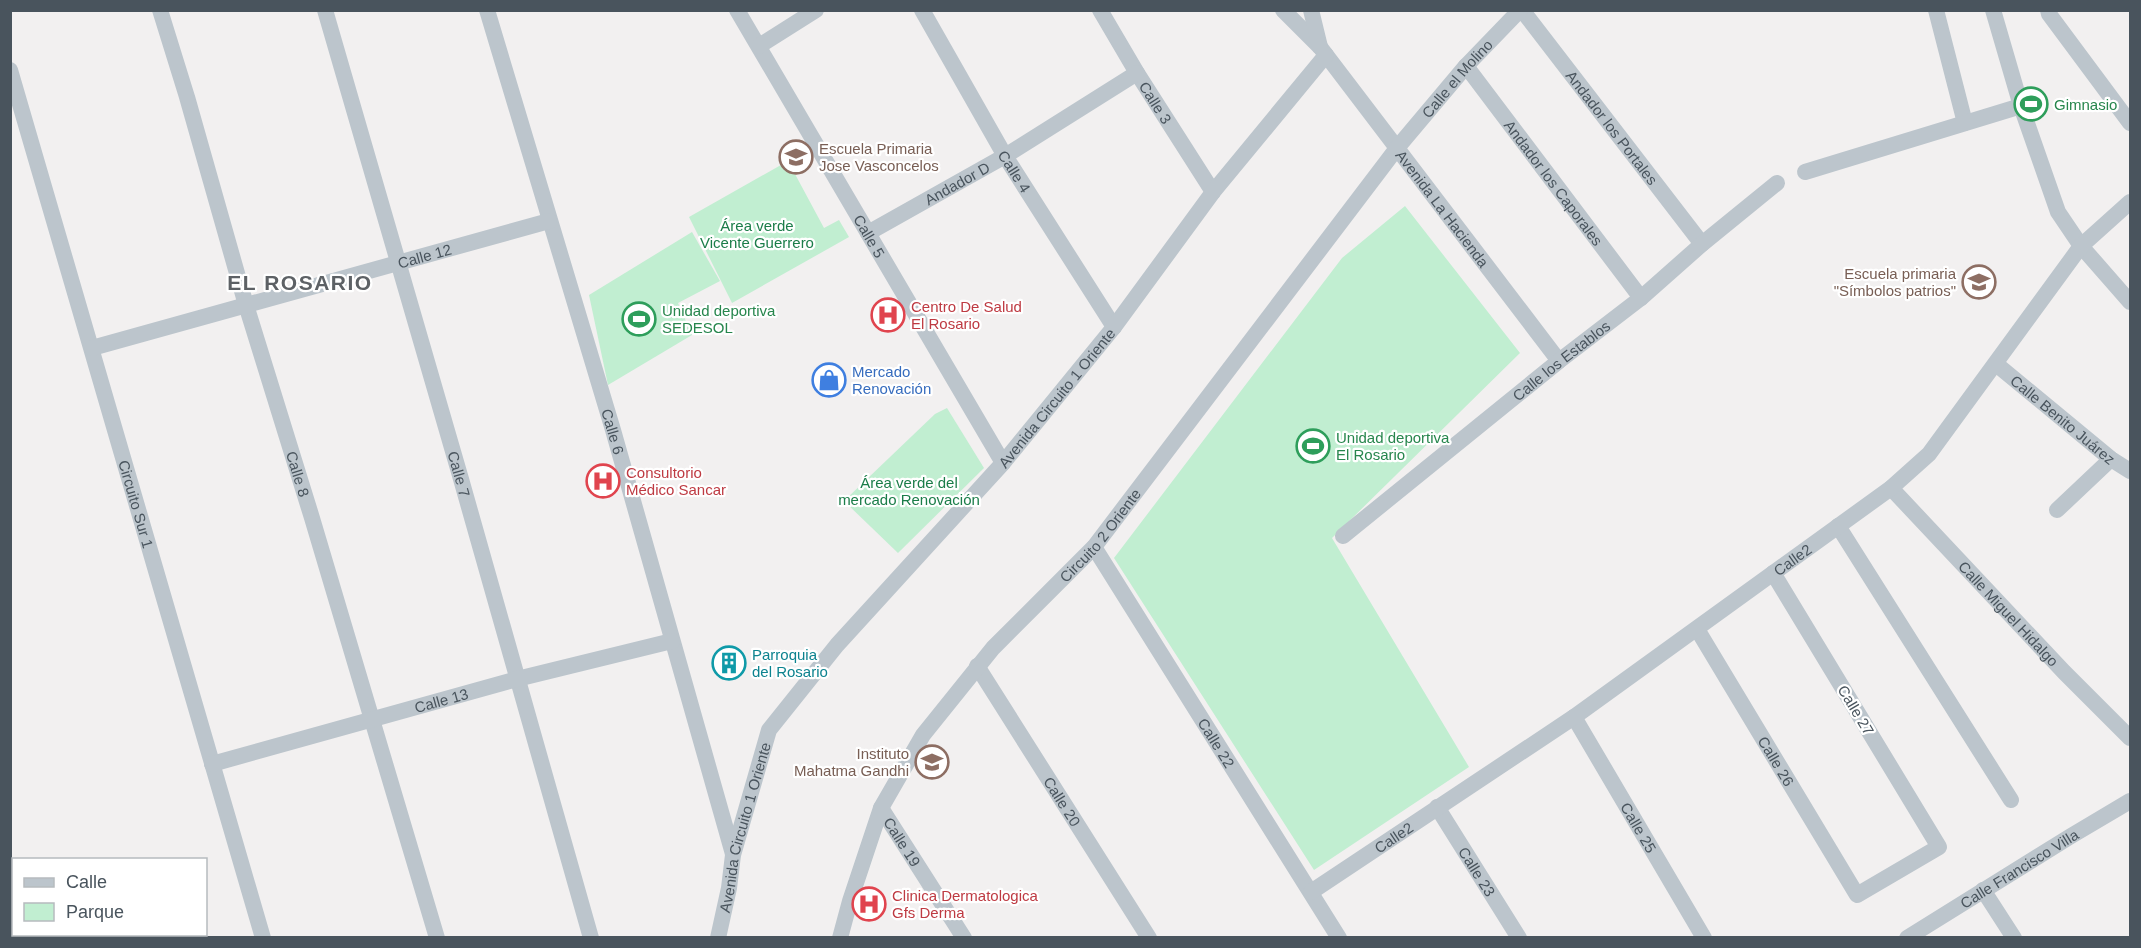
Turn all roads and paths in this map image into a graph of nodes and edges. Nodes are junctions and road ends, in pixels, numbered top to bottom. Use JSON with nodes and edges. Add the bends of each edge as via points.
{"nodes":[{"id":1,"x":160,"y":10,"type":"edge"},
{"id":2,"x":325,"y":10,"type":"edge"},
{"id":3,"x":487,"y":10,"type":"edge"},
{"id":4,"x":737,"y":10,"type":"edge"},
{"id":5,"x":816,"y":10,"type":"edge"},
{"id":6,"x":922,"y":10,"type":"edge"},
{"id":7,"x":1100,"y":10,"type":"edge"},
{"id":8,"x":1283,"y":10,"type":"edge"},
{"id":9,"x":1311,"y":10,"type":"edge"},
{"id":10,"x":1521,"y":10,"type":"edge"},
{"id":11,"x":1936,"y":10,"type":"edge"},
{"id":12,"x":1993,"y":10,"type":"edge"},
{"id":13,"x":2048,"y":10,"type":"edge"},
{"id":14,"x":759,"y":45,"type":"junction"},
{"id":15,"x":1323,"y":51,"type":"junction"},
{"id":16,"x":1466,"y":66,"type":"junction"},
{"id":17,"x":10,"y":70,"type":"edge"},
{"id":18,"x":1137,"y":73,"type":"junction"},
{"id":19,"x":2021,"y":106,"type":"junction"},
{"id":20,"x":1965,"y":123,"type":"junction"},
{"id":21,"x":2130,"y":123,"type":"edge"},
{"id":22,"x":1397,"y":148,"type":"junction"},
{"id":23,"x":1005,"y":156,"type":"junction"},
{"id":24,"x":1805,"y":172,"type":"dead end"},
{"id":25,"x":1777,"y":183,"type":"dead end"},
{"id":26,"x":1213,"y":192,"type":"junction"},
{"id":27,"x":2128,"y":209,"type":"edge"},
{"id":28,"x":549,"y":221,"type":"junction"},
{"id":29,"x":867,"y":233,"type":"junction"},
{"id":30,"x":1702,"y":244,"type":"junction"},
{"id":31,"x":2081,"y":246,"type":"junction"},
{"id":32,"x":397,"y":263,"type":"junction"},
{"id":33,"x":1641,"y":298,"type":"junction"},
{"id":34,"x":2130,"y":302,"type":"edge"},
{"id":35,"x":246,"y":305,"type":"junction"},
{"id":36,"x":1114,"y":327,"type":"junction"},
{"id":37,"x":92,"y":348,"type":"junction"},
{"id":38,"x":1559,"y":361,"type":"junction"},
{"id":39,"x":1996,"y":364,"type":"junction"},
{"id":40,"x":2111,"y":459,"type":"junction"},
{"id":41,"x":1003,"y":463,"type":"junction"},
{"id":42,"x":2130,"y":471,"type":"edge"},
{"id":43,"x":1891,"y":488,"type":"junction"},
{"id":44,"x":2057,"y":510,"type":"dead end"},
{"id":45,"x":1838,"y":526,"type":"junction"},
{"id":46,"x":1343,"y":536,"type":"dead end"},
{"id":47,"x":1094,"y":547,"type":"junction"},
{"id":48,"x":1773,"y":573,"type":"junction"},
{"id":49,"x":1697,"y":629,"type":"junction"},
{"id":50,"x":672,"y":641,"type":"junction"},
{"id":51,"x":976,"y":666,"type":"junction"},
{"id":52,"x":517,"y":679,"type":"junction"},
{"id":53,"x":1574,"y":717,"type":"junction"},
{"id":54,"x":372,"y":719,"type":"junction"},
{"id":55,"x":2130,"y":738,"type":"edge"},
{"id":56,"x":212,"y":764,"type":"junction"},
{"id":57,"x":2011,"y":800,"type":"dead end"},
{"id":58,"x":2130,"y":801,"type":"edge"},
{"id":59,"x":1437,"y":807,"type":"junction"},
{"id":60,"x":881,"y":808,"type":"junction"},
{"id":61,"x":734,"y":855,"type":"junction"},
{"id":62,"x":1983,"y":890,"type":"junction"},
{"id":63,"x":1311,"y":892,"type":"junction"},
{"id":64,"x":1857,"y":895,"type":"joint"},
{"id":65,"x":263,"y":938,"type":"edge"},
{"id":66,"x":437,"y":938,"type":"edge"},
{"id":67,"x":591,"y":938,"type":"edge"},
{"id":68,"x":718,"y":938,"type":"edge"},
{"id":69,"x":840,"y":938,"type":"edge"},
{"id":70,"x":964,"y":938,"type":"edge"},
{"id":71,"x":1149,"y":938,"type":"edge"},
{"id":72,"x":1340,"y":938,"type":"edge"},
{"id":73,"x":1519,"y":938,"type":"edge"},
{"id":74,"x":1704,"y":938,"type":"edge"},
{"id":75,"x":1907,"y":938,"type":"edge"},
{"id":76,"x":2014,"y":938,"type":"edge"}],
"edges":[{"from":1,"to":35,"type":"street","name":"Calle 8"},
{"from":2,"to":32,"type":"street","name":"Calle 7"},
{"from":3,"to":28,"type":"street","name":"Calle 6"},
{"from":4,"to":14,"type":"street","name":"Calle 5"},
{"from":5,"to":14,"type":"street"},
{"from":6,"to":23,"type":"street","name":"Calle 4"},
{"from":7,"to":18,"type":"street","name":"Calle 3"},
{"from":8,"to":15,"type":"street","name":"Avenida La Hacienda"},
{"from":9,"to":15,"type":"street"},
{"from":10,"to":16,"type":"street","name":"Calle el Molino"},
{"from":10,"to":30,"type":"street","name":"Andador los Portales"},
{"from":11,"to":20,"type":"street"},
{"from":12,"to":19,"type":"street"},
{"from":13,"to":21,"type":"street"},
{"from":14,"to":29,"type":"street","name":"Calle 5"},
{"from":15,"to":22,"type":"street","name":"Avenida La Hacienda"},
{"from":15,"to":26,"type":"street","name":"Avenida Circuito 1 Oriente"},
{"from":16,"to":22,"type":"street","name":"Calle el Molino"},
{"from":16,"to":33,"type":"street","name":"Andador los Caporales"},
{"from":17,"to":37,"type":"street","name":"Circuito Sur 1"},
{"from":18,"to":23,"type":"street","name":"Andador D"},
{"from":18,"to":26,"type":"street","name":"Calle 3"},
{"from":19,"to":20,"type":"street"},
{"from":19,"to":31,"type":"street","via":[[2058,212]]},
{"from":20,"to":24,"type":"street"},
{"from":22,"to":38,"type":"street","name":"Avenida La Hacienda"},
{"from":22,"to":47,"type":"street","name":"Circuito 2 Oriente"},
{"from":23,"to":29,"type":"street","name":"Andador D"},
{"from":23,"to":36,"type":"street","name":"Calle 4"},
{"from":25,"to":30,"type":"street","name":"Calle los Establos"},
{"from":26,"to":36,"type":"street","name":"Avenida Circuito 1 Oriente"},
{"from":27,"to":31,"type":"street","name":"Calle2"},
{"from":28,"to":32,"type":"street","name":"Calle 12"},
{"from":28,"to":50,"type":"street","name":"Calle 6"},
{"from":29,"to":41,"type":"street","name":"Calle 5"},
{"from":30,"to":33,"type":"street","name":"Calle los Establos"},
{"from":31,"to":34,"type":"street"},
{"from":31,"to":39,"type":"street","name":"Calle2"},
{"from":32,"to":35,"type":"street","name":"Calle 12"},
{"from":32,"to":52,"type":"street","name":"Calle 7"},
{"from":33,"to":38,"type":"street","name":"Calle los Establos"},
{"from":35,"to":37,"type":"street","name":"Calle 12"},
{"from":35,"to":54,"type":"street","name":"Calle 8"},
{"from":36,"to":41,"type":"street","name":"Avenida Circuito 1 Oriente"},
{"from":37,"to":56,"type":"street","name":"Circuito Sur 1"},
{"from":38,"to":46,"type":"street","name":"Calle los Establos"},
{"from":39,"to":40,"type":"street","name":"Calle Benito Juárez"},
{"from":39,"to":43,"type":"street","name":"Calle2","via":[[1929,454]]},
{"from":40,"to":42,"type":"street","name":"Calle Benito Juárez"},
{"from":40,"to":44,"type":"street"},
{"from":41,"to":61,"type":"street","name":"Avenida Circuito 1 Oriente","via":[[837,645],[769,730]]},
{"from":43,"to":45,"type":"street","name":"Calle2"},
{"from":43,"to":55,"type":"street","name":"Calle Miguel Hidalgo"},
{"from":45,"to":48,"type":"street","name":"Calle2"},
{"from":45,"to":57,"type":"street"},
{"from":47,"to":51,"type":"street","name":"Circuito 2 Oriente"},
{"from":47,"to":63,"type":"street","name":"Calle 22"},
{"from":48,"to":49,"type":"street","name":"Calle2"},
{"from":48,"to":64,"type":"street","name":"Calle 27","via":[[1939,847]]},
{"from":49,"to":53,"type":"street","name":"Calle2"},
{"from":49,"to":64,"type":"street","name":"Calle 26"},
{"from":50,"to":52,"type":"street","name":"Calle 13"},
{"from":50,"to":61,"type":"street","name":"Calle 6"},
{"from":51,"to":60,"type":"street","name":"Circuito 2 Oriente","via":[[923,735]]},
{"from":51,"to":71,"type":"street","name":"Calle 20"},
{"from":52,"to":54,"type":"street","name":"Calle 13"},
{"from":52,"to":67,"type":"street","name":"Calle 7"},
{"from":53,"to":59,"type":"street","name":"Calle2"},
{"from":53,"to":74,"type":"street","name":"Calle 25"},
{"from":54,"to":56,"type":"street","name":"Calle 13"},
{"from":54,"to":66,"type":"street","name":"Calle 8"},
{"from":56,"to":65,"type":"street","name":"Circuito Sur 1"},
{"from":58,"to":62,"type":"street","name":"Calle Francisco Villa"},
{"from":59,"to":63,"type":"street","name":"Calle2"},
{"from":59,"to":73,"type":"street","name":"Calle 23"},
{"from":60,"to":69,"type":"street","name":"Circuito 2 Oriente"},
{"from":60,"to":70,"type":"street","name":"Calle 19"},
{"from":61,"to":68,"type":"street","name":"Avenida Circuito 1 Oriente"},
{"from":62,"to":75,"type":"street","name":"Calle Francisco Villa"},
{"from":62,"to":76,"type":"street"},
{"from":63,"to":72,"type":"street","name":"Calle 22"}]}
